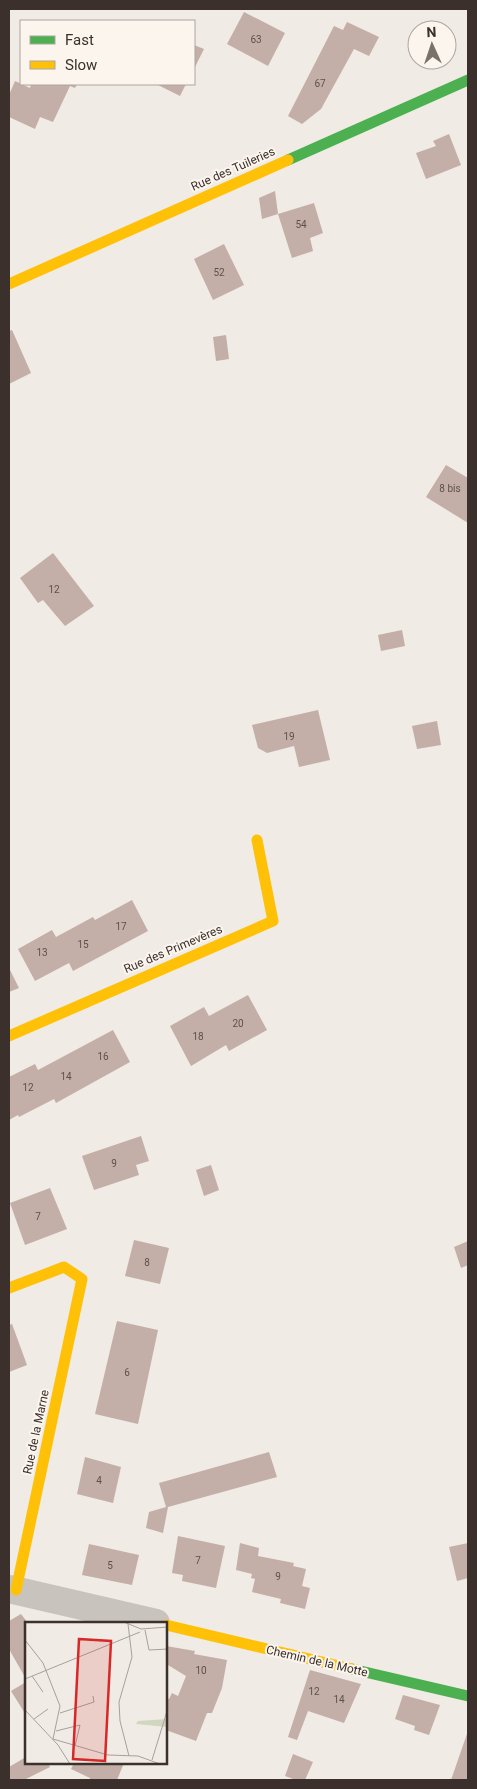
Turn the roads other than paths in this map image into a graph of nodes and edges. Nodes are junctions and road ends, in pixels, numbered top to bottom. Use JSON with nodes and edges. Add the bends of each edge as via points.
{"nodes":[{"id":1,"x":468,"y":80,"type":"edge"},
{"id":2,"x":9,"y":284,"type":"edge"},
{"id":3,"x":257,"y":840,"type":"dead end"},
{"id":4,"x":9,"y":1036,"type":"edge"},
{"id":5,"x":9,"y":1288,"type":"edge"},
{"id":6,"x":12,"y":1589,"type":"edge"},
{"id":7,"x":152,"y":1622,"type":"edge"},
{"id":8,"x":168,"y":1625,"type":"edge"},
{"id":9,"x":468,"y":1696,"type":"edge"}],
"edges":[{"from":1,"to":2,"type":"street","name":"Rue des Tuileries"},
{"from":3,"to":4,"type":"street","name":"Rue des Primevères","via":[[273,921]]},
{"from":5,"to":6,"type":"street","name":"Rue de la Marne","via":[[64,1267],[82,1279]]},
{"from":6,"to":7,"type":"street"},
{"from":8,"to":9,"type":"street","name":"Chemin de la Motte"}]}
